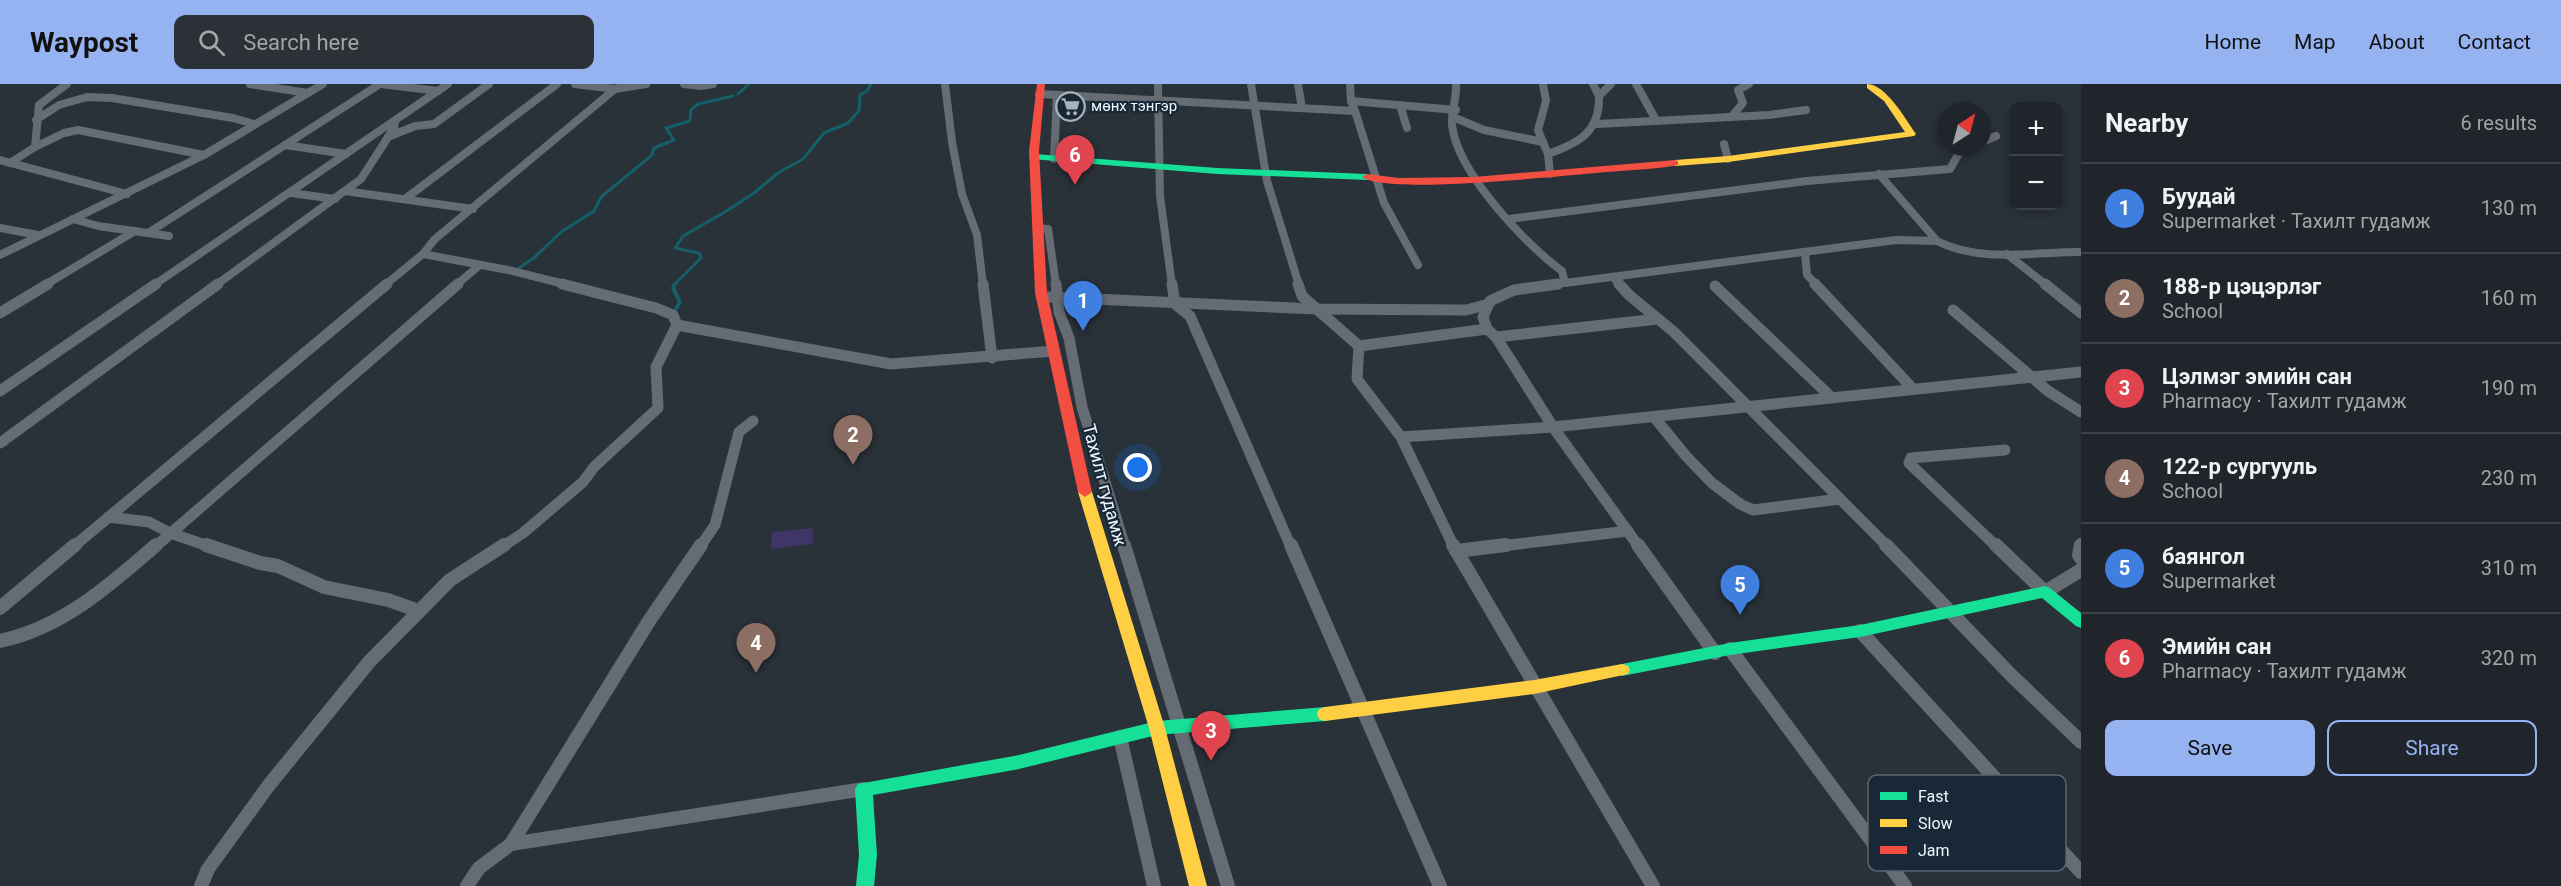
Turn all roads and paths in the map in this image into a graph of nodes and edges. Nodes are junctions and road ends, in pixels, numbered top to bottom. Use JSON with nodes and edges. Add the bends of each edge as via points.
{"nodes":[{"id":1,"x":67,"y":84,"type":"edge"},
{"id":2,"x":250,"y":84,"type":"edge"},
{"id":3,"x":323,"y":84,"type":"edge"},
{"id":4,"x":380,"y":84,"type":"edge"},
{"id":5,"x":387,"y":84,"type":"edge"},
{"id":6,"x":448,"y":84,"type":"edge"},
{"id":7,"x":489,"y":84,"type":"edge"},
{"id":8,"x":557,"y":84,"type":"edge"},
{"id":9,"x":575,"y":84,"type":"edge"},
{"id":10,"x":632,"y":84,"type":"edge"},
{"id":11,"x":646,"y":84,"type":"edge"},
{"id":12,"x":684,"y":84,"type":"edge"},
{"id":13,"x":713,"y":84,"type":"edge"},
{"id":14,"x":945,"y":84,"type":"edge"},
{"id":15,"x":1158,"y":84,"type":"edge"},
{"id":16,"x":1251,"y":84,"type":"edge"},
{"id":17,"x":1298,"y":84,"type":"edge"},
{"id":18,"x":1350,"y":84,"type":"edge"},
{"id":19,"x":1455,"y":84,"type":"edge"},
{"id":20,"x":1543,"y":84,"type":"edge"},
{"id":21,"x":1593,"y":84,"type":"edge"},
{"id":22,"x":1611,"y":84,"type":"edge"},
{"id":23,"x":1636,"y":84,"type":"edge"},
{"id":24,"x":1749,"y":84,"type":"edge"},
{"id":25,"x":1870,"y":86,"type":"dead end"},
{"id":26,"x":615,"y":89,"type":"junction"},
{"id":27,"x":1040,"y":89,"type":"edge"},
{"id":28,"x":56,"y":91,"type":"junction"},
{"id":29,"x":438,"y":91,"type":"junction"},
{"id":30,"x":308,"y":93,"type":"junction"},
{"id":31,"x":1057,"y":96,"type":"junction"},
{"id":32,"x":1599,"y":96,"type":"junction"},
{"id":33,"x":76,"y":99,"type":"junction"},
{"id":34,"x":1351,"y":101,"type":"junction"},
{"id":35,"x":1158,"y":102,"type":"junction"},
{"id":36,"x":1256,"y":105,"type":"junction"},
{"id":37,"x":1400,"y":105,"type":"junction"},
{"id":38,"x":1302,"y":108,"type":"junction"},
{"id":39,"x":1806,"y":110,"type":"dead end"},
{"id":40,"x":1355,"y":111,"type":"junction"},
{"id":41,"x":1454,"y":114,"type":"junction"},
{"id":42,"x":1731,"y":117,"type":"junction"},
{"id":43,"x":36,"y":120,"type":"junction"},
{"id":44,"x":1656,"y":120,"type":"junction"},
{"id":45,"x":395,"y":121,"type":"junction"},
{"id":46,"x":254,"y":124,"type":"junction"},
{"id":47,"x":1597,"y":124,"type":"junction"},
{"id":48,"x":1407,"y":128,"type":"dead end"},
{"id":49,"x":1995,"y":136,"type":"dead end"},
{"id":50,"x":387,"y":137,"type":"junction"},
{"id":51,"x":1991,"y":138,"type":"edge"},
{"id":52,"x":1543,"y":142,"type":"junction"},
{"id":53,"x":1724,"y":144,"type":"dead end"},
{"id":54,"x":285,"y":145,"type":"junction"},
{"id":55,"x":35,"y":147,"type":"junction"},
{"id":56,"x":346,"y":153,"type":"junction"},
{"id":57,"x":1548,"y":154,"type":"junction"},
{"id":58,"x":204,"y":155,"type":"junction"},
{"id":59,"x":1957,"y":156,"type":"edge"},
{"id":60,"x":1034,"y":157,"type":"junction"},
{"id":61,"x":1054,"y":159,"type":"junction"},
{"id":62,"x":1728,"y":159,"type":"junction"},
{"id":63,"x":0,"y":160,"type":"edge"},
{"id":64,"x":10,"y":163,"type":"junction"},
{"id":65,"x":1159,"y":166,"type":"junction"},
{"id":66,"x":1266,"y":171,"type":"junction"},
{"id":67,"x":1550,"y":174,"type":"junction"},
{"id":68,"x":1879,"y":174,"type":"junction"},
{"id":69,"x":1374,"y":177,"type":"junction"},
{"id":70,"x":1474,"y":180,"type":"junction"},
{"id":71,"x":345,"y":191,"type":"junction"},
{"id":72,"x":291,"y":193,"type":"junction"},
{"id":73,"x":127,"y":194,"type":"junction"},
{"id":74,"x":335,"y":199,"type":"junction"},
{"id":75,"x":405,"y":200,"type":"junction"},
{"id":76,"x":473,"y":209,"type":"junction"},
{"id":77,"x":73,"y":219,"type":"junction"},
{"id":78,"x":1509,"y":219,"type":"junction"},
{"id":79,"x":0,"y":228,"type":"edge"},
{"id":80,"x":1038,"y":228,"type":"junction"},
{"id":81,"x":135,"y":231,"type":"junction"},
{"id":82,"x":148,"y":233,"type":"junction"},
{"id":83,"x":38,"y":235,"type":"junction"},
{"id":84,"x":169,"y":236,"type":"dead end"},
{"id":85,"x":1938,"y":241,"type":"junction"},
{"id":86,"x":1805,"y":252,"type":"junction"},
{"id":87,"x":2081,"y":252,"type":"edge"},
{"id":88,"x":423,"y":254,"type":"junction"},
{"id":89,"x":2007,"y":254,"type":"junction"},
{"id":90,"x":0,"y":255,"type":"edge"},
{"id":91,"x":480,"y":265,"type":"junction"},
{"id":92,"x":1418,"y":265,"type":"dead end"},
{"id":93,"x":1613,"y":277,"type":"junction"},
{"id":94,"x":1565,"y":283,"type":"junction"},
{"id":95,"x":1715,"y":286,"type":"dead end"},
{"id":96,"x":1042,"y":297,"type":"junction"},
{"id":97,"x":1057,"y":297,"type":"junction"},
{"id":98,"x":1175,"y":304,"type":"junction"},
{"id":99,"x":1489,"y":304,"type":"junction"},
{"id":100,"x":1316,"y":309,"type":"junction"},
{"id":101,"x":1953,"y":310,"type":"dead end"},
{"id":102,"x":0,"y":313,"type":"edge"},
{"id":103,"x":2081,"y":313,"type":"edge"},
{"id":104,"x":1658,"y":319,"type":"junction"},
{"id":105,"x":677,"y":325,"type":"junction"},
{"id":106,"x":1491,"y":333,"type":"junction"},
{"id":107,"x":1359,"y":346,"type":"junction"},
{"id":108,"x":1054,"y":351,"type":"junction"},
{"id":109,"x":992,"y":358,"type":"junction"},
{"id":110,"x":2081,"y":372,"type":"edge"},
{"id":111,"x":2033,"y":377,"type":"junction"},
{"id":112,"x":1913,"y":389,"type":"junction"},
{"id":113,"x":0,"y":392,"type":"edge"},
{"id":114,"x":1831,"y":397,"type":"junction"},
{"id":115,"x":1746,"y":406,"type":"junction"},
{"id":116,"x":2081,"y":412,"type":"edge"},
{"id":117,"x":1654,"y":417,"type":"junction"},
{"id":118,"x":753,"y":422,"type":"dead end"},
{"id":119,"x":1553,"y":427,"type":"junction"},
{"id":120,"x":1401,"y":437,"type":"junction"},
{"id":121,"x":0,"y":443,"type":"edge"},
{"id":122,"x":2005,"y":450,"type":"dead end"},
{"id":123,"x":1082,"y":480,"type":"junction"},
{"id":124,"x":1104,"y":480,"type":"junction"},
{"id":125,"x":1840,"y":499,"type":"junction"},
{"id":126,"x":108,"y":517,"type":"junction"},
{"id":127,"x":1628,"y":531,"type":"junction"},
{"id":128,"x":170,"y":533,"type":"junction"},
{"id":129,"x":1122,"y":544,"type":"junction"},
{"id":130,"x":2081,"y":545,"type":"edge"},
{"id":131,"x":1102,"y":547,"type":"junction"},
{"id":132,"x":1456,"y":552,"type":"junction"},
{"id":133,"x":2081,"y":558,"type":"edge"},
{"id":134,"x":2081,"y":570,"type":"edge"},
{"id":135,"x":2045,"y":592,"type":"junction"},
{"id":136,"x":0,"y":608,"type":"edge"},
{"id":137,"x":419,"y":611,"type":"junction"},
{"id":138,"x":1953,"y":612,"type":"junction"},
{"id":139,"x":2081,"y":622,"type":"edge"},
{"id":140,"x":1860,"y":632,"type":"junction"},
{"id":141,"x":0,"y":641,"type":"edge"},
{"id":142,"x":1722,"y":651,"type":"junction"},
{"id":143,"x":1534,"y":687,"type":"junction"},
{"id":144,"x":1361,"y":711,"type":"junction"},
{"id":145,"x":1179,"y":727,"type":"junction"},
{"id":146,"x":1157,"y":728,"type":"junction"},
{"id":147,"x":1120,"y":737,"type":"junction"},
{"id":148,"x":2081,"y":742,"type":"edge"},
{"id":149,"x":1992,"y":775,"type":"edge"},
{"id":150,"x":864,"y":789,"type":"junction"},
{"id":151,"x":1868,"y":838,"type":"edge"},
{"id":152,"x":511,"y":844,"type":"junction"},
{"id":153,"x":2066,"y":856,"type":"edge"},
{"id":154,"x":1893,"y":871,"type":"edge"},
{"id":155,"x":2081,"y":872,"type":"edge"},
{"id":156,"x":201,"y":886,"type":"edge"},
{"id":157,"x":467,"y":886,"type":"edge"},
{"id":158,"x":865,"y":886,"type":"edge"},
{"id":159,"x":1154,"y":886,"type":"edge"},
{"id":160,"x":1198,"y":886,"type":"edge"},
{"id":161,"x":1228,"y":886,"type":"edge"},
{"id":162,"x":1440,"y":886,"type":"edge"},
{"id":163,"x":1653,"y":886,"type":"edge"},
{"id":164,"x":1905,"y":886,"type":"edge"}],
"edges":[{"from":1,"to":28,"type":"street"},
{"from":2,"to":30,"type":"street"},
{"from":3,"to":30,"type":"street"},
{"from":4,"to":5,"type":"street"},
{"from":4,"to":29,"type":"street"},
{"from":4,"to":54,"type":"street"},
{"from":6,"to":29,"type":"street"},
{"from":7,"to":50,"type":"street","via":[[434,124],[415,126]]},
{"from":8,"to":75,"type":"street"},
{"from":9,"to":26,"type":"street"},
{"from":10,"to":26,"type":"street"},
{"from":11,"to":26,"type":"street"},
{"from":12,"to":13,"type":"street"},
{"from":14,"to":109,"type":"street","via":[[960,184],[977,235]]},
{"from":15,"to":35,"type":"street"},
{"from":16,"to":36,"type":"street"},
{"from":17,"to":38,"type":"street"},
{"from":18,"to":34,"type":"street"},
{"from":19,"to":41,"type":"street"},
{"from":20,"to":52,"type":"street","via":[[1546,101],[1538,130]]},
{"from":21,"to":32,"type":"street"},
{"from":22,"to":32,"type":"street"},
{"from":23,"to":44,"type":"street"},
{"from":24,"to":42,"type":"street","via":[[1738,90],[1743,103]]},
{"from":25,"to":62,"type":"street","via":[[1887,99],[1911,134]]},
{"from":26,"to":76,"type":"street"},
{"from":27,"to":31,"type":"street"},
{"from":27,"to":60,"type":"street","name":"Тахилт гудамж"},
{"from":28,"to":33,"type":"street","via":[[64,98]]},
{"from":28,"to":43,"type":"street","via":[[39,105]]},
{"from":29,"to":45,"type":"street"},
{"from":30,"to":46,"type":"street"},
{"from":31,"to":35,"type":"street"},
{"from":31,"to":61,"type":"street"},
{"from":32,"to":47,"type":"street"},
{"from":33,"to":43,"type":"street"},
{"from":33,"to":46,"type":"street","via":[[112,98]]},
{"from":34,"to":37,"type":"street"},
{"from":34,"to":40,"type":"street"},
{"from":35,"to":36,"type":"street"},
{"from":35,"to":65,"type":"street"},
{"from":36,"to":38,"type":"street"},
{"from":36,"to":66,"type":"street"},
{"from":37,"to":41,"type":"street"},
{"from":37,"to":48,"type":"street"},
{"from":38,"to":40,"type":"street"},
{"from":39,"to":42,"type":"street"},
{"from":40,"to":69,"type":"street"},
{"from":41,"to":52,"type":"street","via":[[1484,130]]},
{"from":41,"to":70,"type":"street","via":[[1451,124],[1457,148]]},
{"from":42,"to":44,"type":"street"},
{"from":43,"to":55,"type":"street"},
{"from":44,"to":47,"type":"street"},
{"from":45,"to":50,"type":"street"},
{"from":45,"to":56,"type":"street"},
{"from":46,"to":58,"type":"street"},
{"from":47,"to":57,"type":"street","via":[[1579,143]]},
{"from":49,"to":51,"type":"street"},
{"from":50,"to":71,"type":"street","via":[[366,174]]},
{"from":52,"to":57,"type":"street"},
{"from":53,"to":62,"type":"street"},
{"from":54,"to":56,"type":"street"},
{"from":54,"to":82,"type":"street"},
{"from":55,"to":58,"type":"street","via":[[78,130]]},
{"from":55,"to":64,"type":"street"},
{"from":56,"to":72,"type":"street"},
{"from":57,"to":67,"type":"street"},
{"from":58,"to":73,"type":"street"},
{"from":59,"to":68,"type":"street","via":[[1950,169]]},
{"from":60,"to":61,"type":"street"},
{"from":60,"to":80,"type":"street","name":"Тахилт гудамж"},
{"from":61,"to":65,"type":"street"},
{"from":62,"to":67,"type":"street"},
{"from":63,"to":64,"type":"street"},
{"from":64,"to":73,"type":"street"},
{"from":65,"to":66,"type":"street"},
{"from":65,"to":98,"type":"street"},
{"from":66,"to":69,"type":"street"},
{"from":66,"to":100,"type":"street","via":[[1302,296]]},
{"from":67,"to":70,"type":"street"},
{"from":68,"to":78,"type":"street"},
{"from":68,"to":85,"type":"street"},
{"from":69,"to":70,"type":"street","via":[[1399,181]]},
{"from":69,"to":92,"type":"street"},
{"from":70,"to":78,"type":"street"},
{"from":71,"to":74,"type":"street"},
{"from":71,"to":75,"type":"street"},
{"from":72,"to":74,"type":"street"},
{"from":72,"to":113,"type":"street"},
{"from":73,"to":77,"type":"street"},
{"from":74,"to":121,"type":"street"},
{"from":75,"to":76,"type":"street"},
{"from":76,"to":88,"type":"street","via":[[435,239]]},
{"from":77,"to":81,"type":"street"},
{"from":77,"to":83,"type":"street"},
{"from":78,"to":94,"type":"street","via":[[1562,271]]},
{"from":79,"to":83,"type":"street"},
{"from":80,"to":96,"type":"street","name":"Тахилт гудамж"},
{"from":80,"to":97,"type":"street","via":[[1048,229],[1051,239]]},
{"from":81,"to":82,"type":"street"},
{"from":81,"to":102,"type":"street"},
{"from":82,"to":84,"type":"street"},
{"from":83,"to":90,"type":"street"},
{"from":85,"to":86,"type":"street","via":[[1896,240]]},
{"from":85,"to":89,"type":"street","via":[[1975,255]]},
{"from":86,"to":93,"type":"street"},
{"from":86,"to":112,"type":"street","via":[[1807,275]]},
{"from":87,"to":89,"type":"street"},
{"from":88,"to":91,"type":"street"},
{"from":88,"to":126,"type":"street"},
{"from":89,"to":103,"type":"street"},
{"from":91,"to":105,"type":"street","via":[[656,308],[673,315]]},
{"from":91,"to":128,"type":"street"},
{"from":93,"to":94,"type":"street"},
{"from":93,"to":104,"type":"street"},
{"from":94,"to":99,"type":"street","via":[[1514,290]]},
{"from":95,"to":114,"type":"street"},
{"from":96,"to":97,"type":"street"},
{"from":96,"to":108,"type":"street","name":"Тахилт гудамж"},
{"from":97,"to":98,"type":"street"},
{"from":97,"to":124,"type":"street","via":[[1082,407]]},
{"from":98,"to":100,"type":"street"},
{"from":98,"to":144,"type":"street","via":[[1190,316]]},
{"from":99,"to":100,"type":"street","via":[[1466,310]]},
{"from":99,"to":106,"type":"street","via":[[1483,317]]},
{"from":100,"to":107,"type":"street"},
{"from":101,"to":111,"type":"street"},
{"from":104,"to":106,"type":"street"},
{"from":104,"to":115,"type":"street"},
{"from":105,"to":109,"type":"street","via":[[874,363]]},
{"from":105,"to":137,"type":"street","via":[[656,367],[659,401],[652,415],[637,425],[553,509],[524,533],[450,580]]},
{"from":106,"to":107,"type":"street"},
{"from":106,"to":119,"type":"street"},
{"from":107,"to":120,"type":"street","via":[[1358,380]]},
{"from":108,"to":109,"type":"street"},
{"from":108,"to":123,"type":"street","name":"Тахилт гудамж"},
{"from":110,"to":111,"type":"street"},
{"from":111,"to":112,"type":"street"},
{"from":111,"to":116,"type":"street"},
{"from":112,"to":114,"type":"street"},
{"from":114,"to":115,"type":"street"},
{"from":115,"to":117,"type":"street"},
{"from":115,"to":125,"type":"street"},
{"from":117,"to":119,"type":"street"},
{"from":117,"to":125,"type":"street","via":[[1675,446],[1740,506],[1753,510]]},
{"from":118,"to":152,"type":"street","via":[[739,432],[715,525],[649,621]]},
{"from":119,"to":120,"type":"street"},
{"from":119,"to":127,"type":"street"},
{"from":120,"to":132,"type":"street"},
{"from":122,"to":135,"type":"street","via":[[1925,456],[1911,458],[1909,463]]},
{"from":123,"to":124,"type":"street"},
{"from":123,"to":131,"type":"street","name":"Тахилт гудамж"},
{"from":124,"to":129,"type":"street"},
{"from":125,"to":138,"type":"street"},
{"from":126,"to":128,"type":"street","via":[[135,519]]},
{"from":126,"to":136,"type":"street"},
{"from":127,"to":132,"type":"street"},
{"from":127,"to":142,"type":"street"},
{"from":128,"to":137,"type":"street","via":[[278,566],[324,587],[388,600]]},
{"from":128,"to":141,"type":"street","via":[[116,580],[54,624],[22,638]]},
{"from":129,"to":131,"type":"street"},
{"from":129,"to":145,"type":"street"},
{"from":130,"to":133,"type":"street"},
{"from":131,"to":146,"type":"street","name":"Тахилт гудамж"},
{"from":132,"to":143,"type":"street"},
{"from":134,"to":135,"type":"street"},
{"from":135,"to":138,"type":"street"},
{"from":135,"to":139,"type":"street"},
{"from":137,"to":156,"type":"street","via":[[369,662],[269,785],[208,869]]},
{"from":138,"to":140,"type":"street"},
{"from":138,"to":148,"type":"street"},
{"from":140,"to":142,"type":"street"},
{"from":140,"to":149,"type":"street"},
{"from":142,"to":143,"type":"street"},
{"from":142,"to":151,"type":"street"},
{"from":143,"to":144,"type":"street"},
{"from":143,"to":163,"type":"street"},
{"from":144,"to":145,"type":"street"},
{"from":144,"to":162,"type":"street"},
{"from":145,"to":146,"type":"street"},
{"from":145,"to":161,"type":"street"},
{"from":146,"to":147,"type":"street"},
{"from":146,"to":160,"type":"street","name":"Тахилт гудамж"},
{"from":147,"to":150,"type":"street","via":[[1018,762]]},
{"from":147,"to":159,"type":"street"},
{"from":150,"to":152,"type":"street"},
{"from":150,"to":158,"type":"street","via":[[868,855]]},
{"from":152,"to":157,"type":"street","via":[[479,868]]},
{"from":153,"to":155,"type":"street"},
{"from":154,"to":164,"type":"street"}]}
